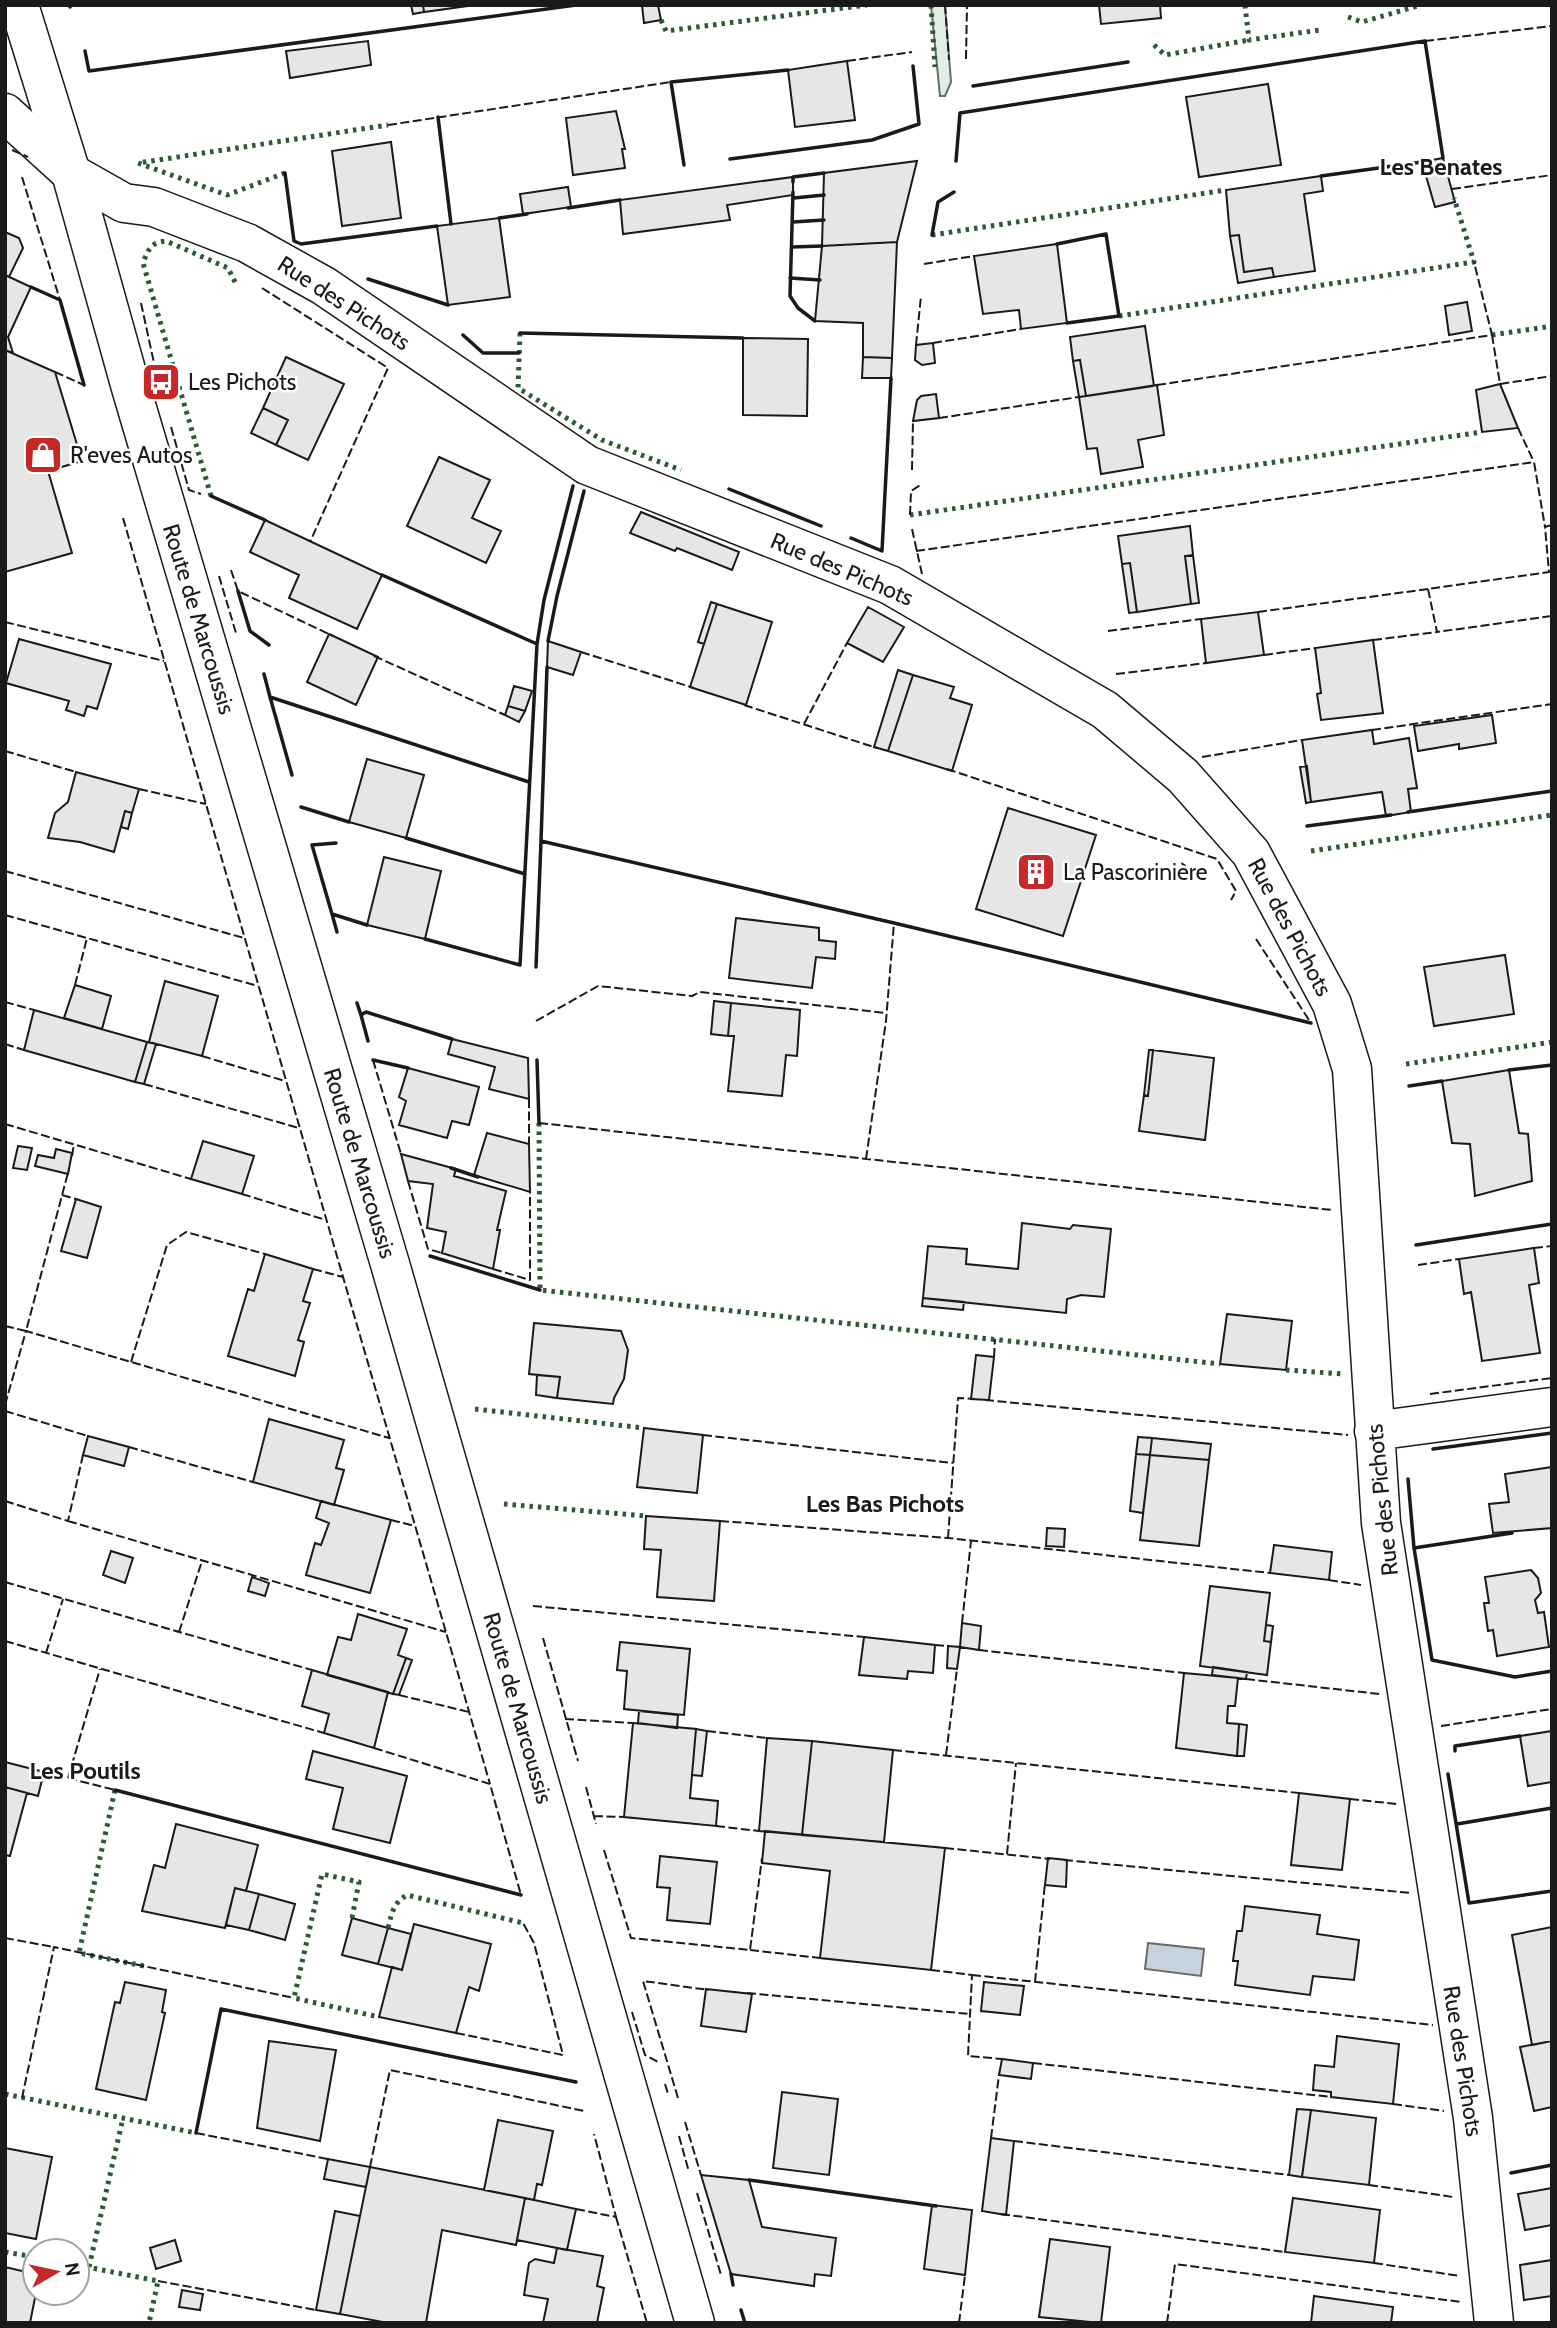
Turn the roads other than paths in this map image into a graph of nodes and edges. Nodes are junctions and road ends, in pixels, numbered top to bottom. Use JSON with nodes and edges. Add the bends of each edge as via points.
{"nodes":[{"id":1,"x":19,"y":5,"type":"edge"},
{"id":2,"x":5,"y":113,"type":"edge"},
{"id":3,"x":71,"y":173,"type":"junction"},
{"id":4,"x":1552,"y":1407,"type":"edge"},
{"id":5,"x":1374,"y":1431,"type":"junction"},
{"id":6,"x":695,"y":2323,"type":"edge"},
{"id":7,"x":1494,"y":2323,"type":"edge"}],
"edges":[{"from":1,"to":3,"type":"street","name":"Route de Marcoussis"},
{"from":2,"to":3,"type":"street","name":"Rue des Pichots"},
{"from":3,"to":5,"type":"street","name":"Rue des Pichots","via":[[124,203],[154,207],[247,243],[324,286],[587,465],[890,585],[1105,709],[1183,776],[1251,853],[1332,1004],[1352,1069]]},
{"from":3,"to":6,"type":"street","name":"Route de Marcoussis"},
{"from":4,"to":5,"type":"street"},
{"from":5,"to":7,"type":"street","name":"Rue des Pichots","via":[[1381,1523],[1473,2118]]}]}
